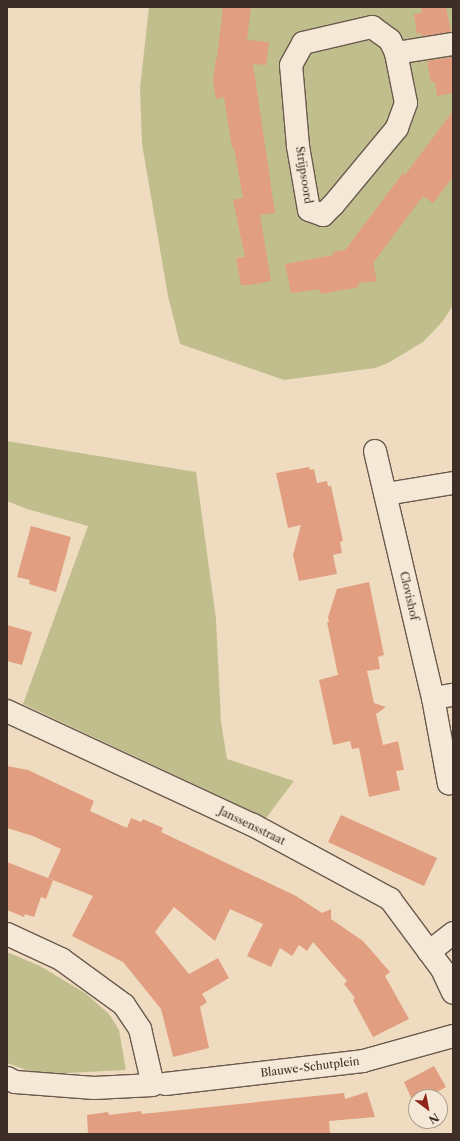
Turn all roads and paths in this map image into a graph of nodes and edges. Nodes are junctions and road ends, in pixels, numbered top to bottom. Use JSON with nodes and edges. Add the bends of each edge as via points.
{"nodes":[{"id":1,"x":453,"y":44,"type":"edge"},
{"id":2,"x":396,"y":53,"type":"junction"},
{"id":3,"x":375,"y":451,"type":"dead end"},
{"id":4,"x":453,"y":483,"type":"edge"},
{"id":5,"x":386,"y":494,"type":"junction"},
{"id":6,"x":443,"y":697,"type":"edge"},
{"id":7,"x":7,"y":711,"type":"edge"},
{"id":8,"x":449,"y":784,"type":"dead end"},
{"id":9,"x":453,"y":933,"type":"edge"},
{"id":10,"x":7,"y":934,"type":"edge"},
{"id":11,"x":429,"y":952,"type":"junction"},
{"id":12,"x":453,"y":993,"type":"edge"},
{"id":13,"x":453,"y":1036,"type":"edge"},
{"id":14,"x":7,"y":1078,"type":"edge"},
{"id":15,"x":164,"y":1084,"type":"dead end"}],
"edges":[{"from":1,"to":2,"type":"street"},
{"from":2,"to":2,"type":"street","name":"Strijpsoord","via":[[390,40],[372,27],[303,43],[291,66],[298,146],[309,210],[323,215],[397,128],[406,103]]},
{"from":3,"to":5,"type":"street","name":"Clovishof"},
{"from":4,"to":5,"type":"street"},
{"from":5,"to":6,"type":"street","name":"Clovishof"},
{"from":6,"to":8,"type":"street","name":"Clovishof"},
{"from":7,"to":11,"type":"street","name":"Janssensstraat","via":[[253,825],[390,899]]},
{"from":9,"to":11,"type":"street"},
{"from":10,"to":14,"type":"street","via":[[61,959],[124,1005],[140,1029],[153,1085],[94,1088],[15,1082]]},
{"from":11,"to":12,"type":"street","name":"Janssensstraat","via":[[442,969]]},
{"from":13,"to":15,"type":"street","name":"Blauwe-Schutplein","via":[[363,1061]]}]}
